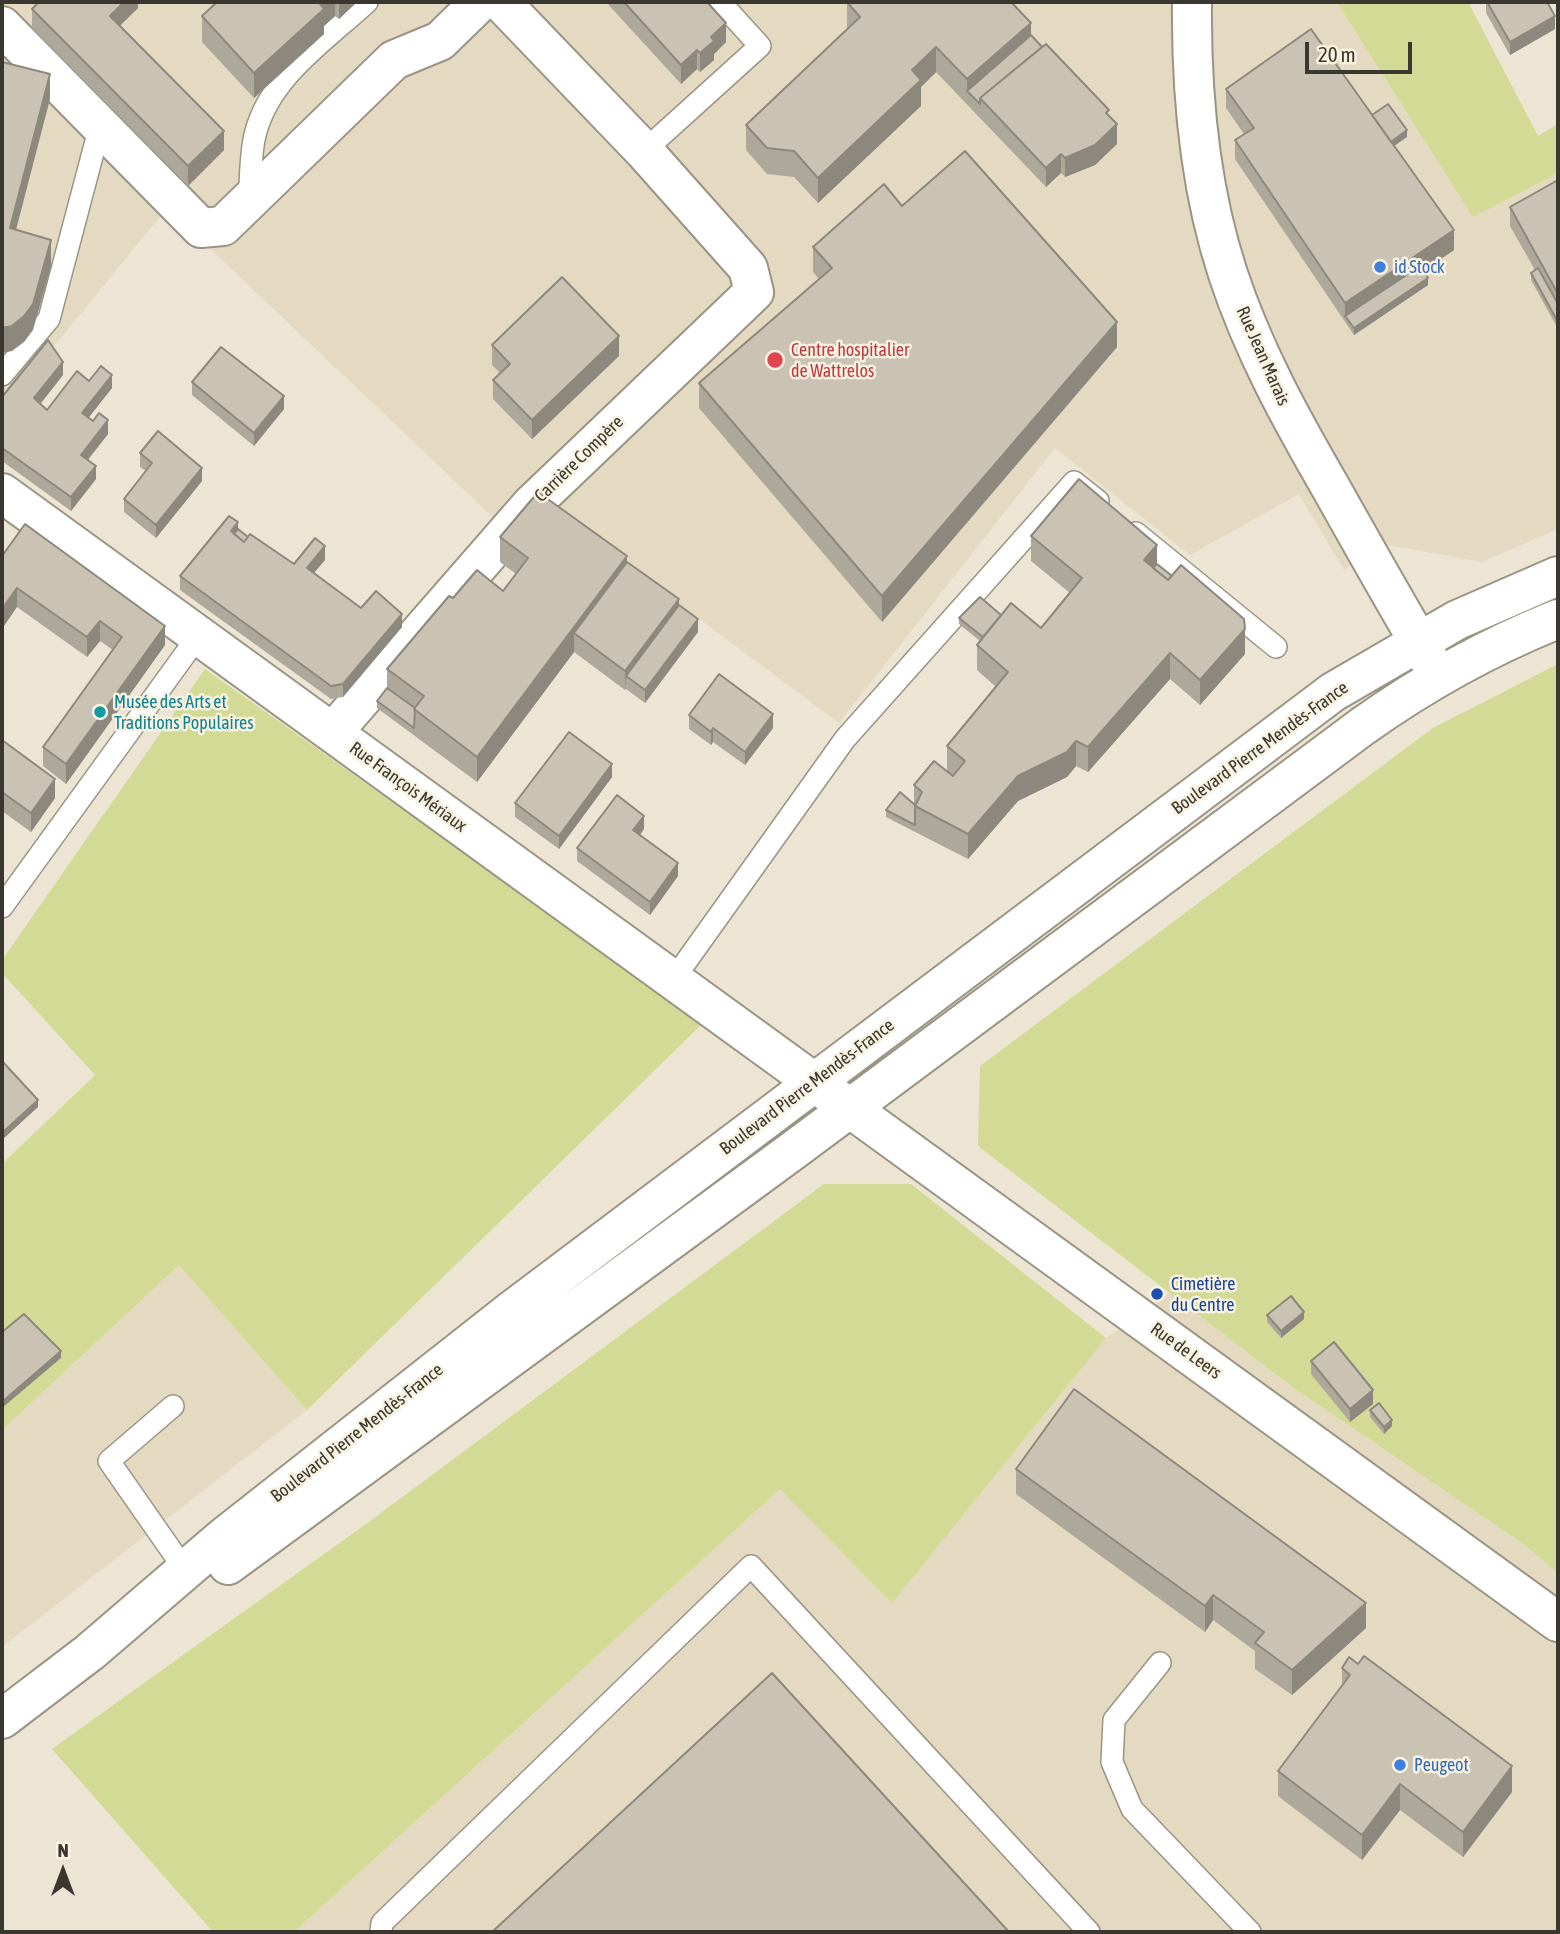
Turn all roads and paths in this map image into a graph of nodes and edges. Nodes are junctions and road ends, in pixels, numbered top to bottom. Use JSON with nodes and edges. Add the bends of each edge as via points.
{"nodes":[{"id":1,"x":367,"y":2,"type":"edge"},
{"id":2,"x":480,"y":2,"type":"edge"},
{"id":3,"x":501,"y":2,"type":"edge"},
{"id":4,"x":720,"y":2,"type":"edge"},
{"id":5,"x":1192,"y":2,"type":"edge"},
{"id":6,"x":2,"y":26,"type":"edge"},
{"id":7,"x":100,"y":127,"type":"junction"},
{"id":8,"x":644,"y":151,"type":"junction"},
{"id":9,"x":249,"y":201,"type":"junction"},
{"id":10,"x":2,"y":375,"type":"edge"},
{"id":11,"x":2,"y":493,"type":"edge"},
{"id":12,"x":1558,"y":576,"type":"edge"},
{"id":13,"x":1558,"y":619,"type":"edge"},
{"id":14,"x":199,"y":635,"type":"junction"},
{"id":15,"x":1418,"y":640,"type":"junction"},
{"id":16,"x":1276,"y":647,"type":"dead end"},
{"id":17,"x":1439,"y":675,"type":"junction"},
{"id":18,"x":333,"y":732,"type":"junction"},
{"id":19,"x":2,"y":907,"type":"edge"},
{"id":20,"x":673,"y":980,"type":"junction"},
{"id":21,"x":813,"y":1082,"type":"junction"},
{"id":22,"x":849,"y":1108,"type":"junction"},
{"id":23,"x":173,"y":1406,"type":"dead end"},
{"id":24,"x":191,"y":1578,"type":"junction"},
{"id":25,"x":1558,"y":1622,"type":"edge"},
{"id":26,"x":1160,"y":1663,"type":"dead end"},
{"id":27,"x":2,"y":1719,"type":"edge"},
{"id":28,"x":382,"y":1932,"type":"edge"},
{"id":29,"x":1089,"y":1932,"type":"edge"},
{"id":30,"x":1250,"y":1932,"type":"edge"}],
"edges":[{"from":1,"to":9,"type":"lane","via":[[278,84],[263,109],[254,138]]},
{"from":2,"to":9,"type":"street","via":[[440,41],[394,61]]},
{"from":3,"to":8,"type":"street"},
{"from":4,"to":8,"type":"lane","via":[[760,46]]},
{"from":5,"to":15,"type":"street","name":"Rue Jean Marais","via":[[1200,151],[1227,273],[1288,412]]},
{"from":6,"to":7,"type":"street"},
{"from":7,"to":9,"type":"street","via":[[201,228],[223,226]]},
{"from":7,"to":10,"type":"lane","via":[[49,319]]},
{"from":8,"to":18,"type":"street","name":"Carrière Compère","via":[[748,268],[754,292],[531,505]]},
{"from":11,"to":14,"type":"street","name":"Rue François Mériaux"},
{"from":12,"to":15,"type":"street","name":"Boulevard Pierre Mendès-France"},
{"from":13,"to":17,"type":"street","name":"Boulevard Pierre Mendès-France","via":[[1511,637]]},
{"from":14,"to":18,"type":"street","name":"Rue François Mériaux"},
{"from":14,"to":19,"type":"lane"},
{"from":15,"to":17,"type":"street","name":"Rue Jean Marais"},
{"from":15,"to":21,"type":"street","name":"Boulevard Pierre Mendès-France","via":[[1333,692]]},
{"from":16,"to":20,"type":"lane","via":[[1074,482],[845,739]]},
{"from":17,"to":22,"type":"street","name":"Boulevard Pierre Mendès-France","via":[[1363,726]]},
{"from":18,"to":20,"type":"street","name":"Rue François Mériaux"},
{"from":20,"to":21,"type":"street","name":"Rue François Mériaux"},
{"from":21,"to":22,"type":"street","name":"Rue de Leers"},
{"from":21,"to":24,"type":"street","name":"Boulevard Pierre Mendès-France","via":[[512,1311]]},
{"from":22,"to":24,"type":"street","name":"Boulevard Pierre Mendès-France"},
{"from":22,"to":25,"type":"street","name":"Rue de Leers"},
{"from":23,"to":24,"type":"lane","via":[[110,1461]]},
{"from":24,"to":27,"type":"street","name":"Boulevard Pierre Mendès-France"},
{"from":26,"to":30,"type":"lane","via":[[1114,1720],[1112,1762],[1132,1809]]},
{"from":28,"to":29,"type":"lane","via":[[382,1923],[751,1566]]}]}
